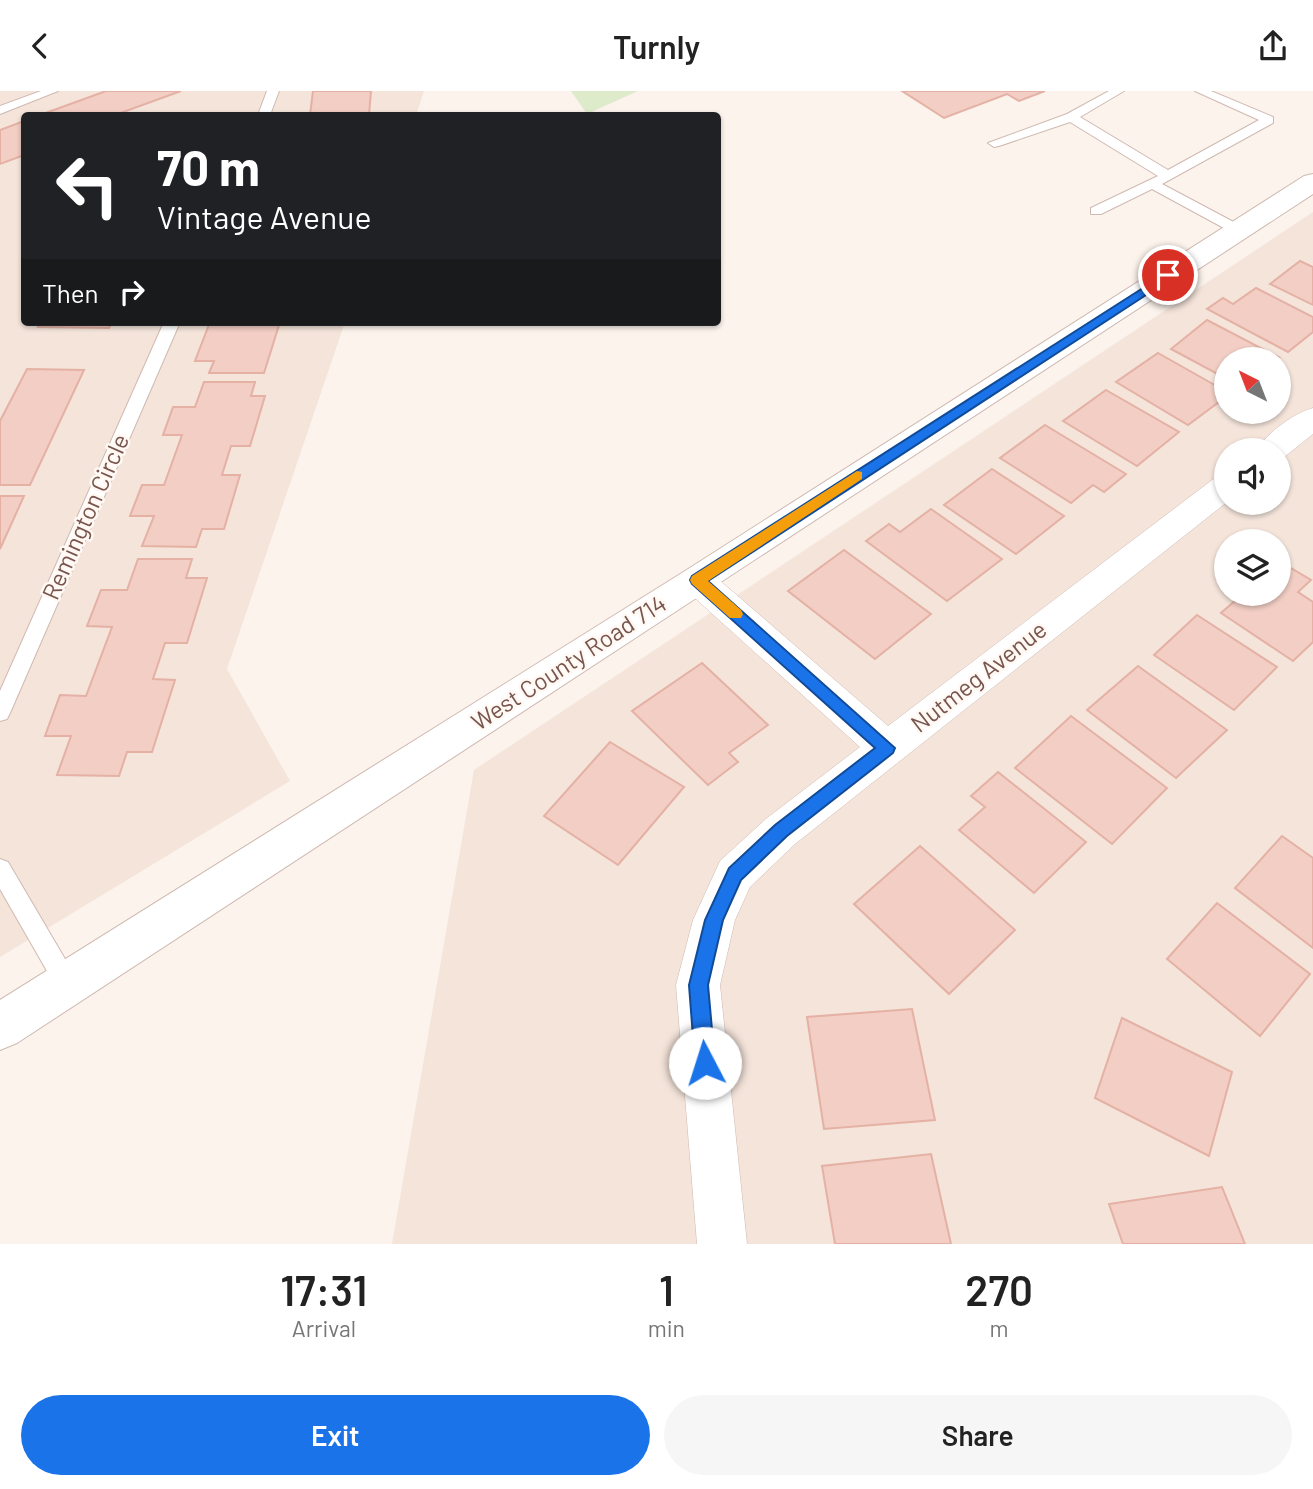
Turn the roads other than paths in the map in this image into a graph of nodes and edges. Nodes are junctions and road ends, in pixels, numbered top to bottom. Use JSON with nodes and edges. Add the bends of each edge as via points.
{"nodes":[{"id":1,"x":52,"y":91,"type":"edge"},
{"id":2,"x":273,"y":91,"type":"edge"},
{"id":3,"x":1118,"y":91,"type":"edge"},
{"id":4,"x":1201,"y":91,"type":"edge"},
{"id":5,"x":0,"y":110,"type":"edge"},
{"id":6,"x":265,"y":112,"type":"edge"},
{"id":7,"x":1071,"y":117,"type":"junction"},
{"id":8,"x":994,"y":143,"type":"dead end"},
{"id":9,"x":1168,"y":176,"type":"junction"},
{"id":10,"x":1313,"y":182,"type":"edge"},
{"id":11,"x":1152,"y":184,"type":"junction"},
{"id":12,"x":1096,"y":211,"type":"dead end"},
{"id":13,"x":1238,"y":230,"type":"junction"},
{"id":14,"x":170,"y":326,"type":"edge"},
{"id":15,"x":1313,"y":418,"type":"edge"},
{"id":16,"x":1287,"y":438,"type":"edge"},
{"id":17,"x":1214,"y":495,"type":"edge"},
{"id":18,"x":698,"y":580,"type":"junction"},
{"id":19,"x":0,"y":713,"type":"edge"},
{"id":20,"x":887,"y":748,"type":"junction"},
{"id":21,"x":0,"y":869,"type":"edge"},
{"id":22,"x":67,"y":984,"type":"junction"},
{"id":23,"x":0,"y":1027,"type":"edge"},
{"id":24,"x":722,"y":1244,"type":"edge"}],
"edges":[{"from":1,"to":5,"type":"lane"},
{"from":2,"to":6,"type":"lane"},
{"from":3,"to":7,"type":"lane"},
{"from":4,"to":9,"type":"lane","via":[[1269,120]]},
{"from":7,"to":8,"type":"lane"},
{"from":7,"to":9,"type":"lane"},
{"from":9,"to":11,"type":"lane"},
{"from":10,"to":13,"type":"street","name":"West County Road 714"},
{"from":11,"to":12,"type":"lane"},
{"from":11,"to":13,"type":"lane"},
{"from":13,"to":18,"type":"street","name":"West County Road 714"},
{"from":14,"to":19,"type":"lane","name":"Remington Circle"},
{"from":15,"to":16,"type":"street"},
{"from":17,"to":20,"type":"street","name":"Nutmeg Avenue"},
{"from":18,"to":20,"type":"street"},
{"from":18,"to":22,"type":"street","name":"West County Road 714"},
{"from":20,"to":24,"type":"street","name":"Nutmeg Avenue","via":[[781,831],[735,874],[714,920],[698,985]]},
{"from":21,"to":22,"type":"lane"},
{"from":22,"to":23,"type":"street","name":"West County Road 714"}]}
